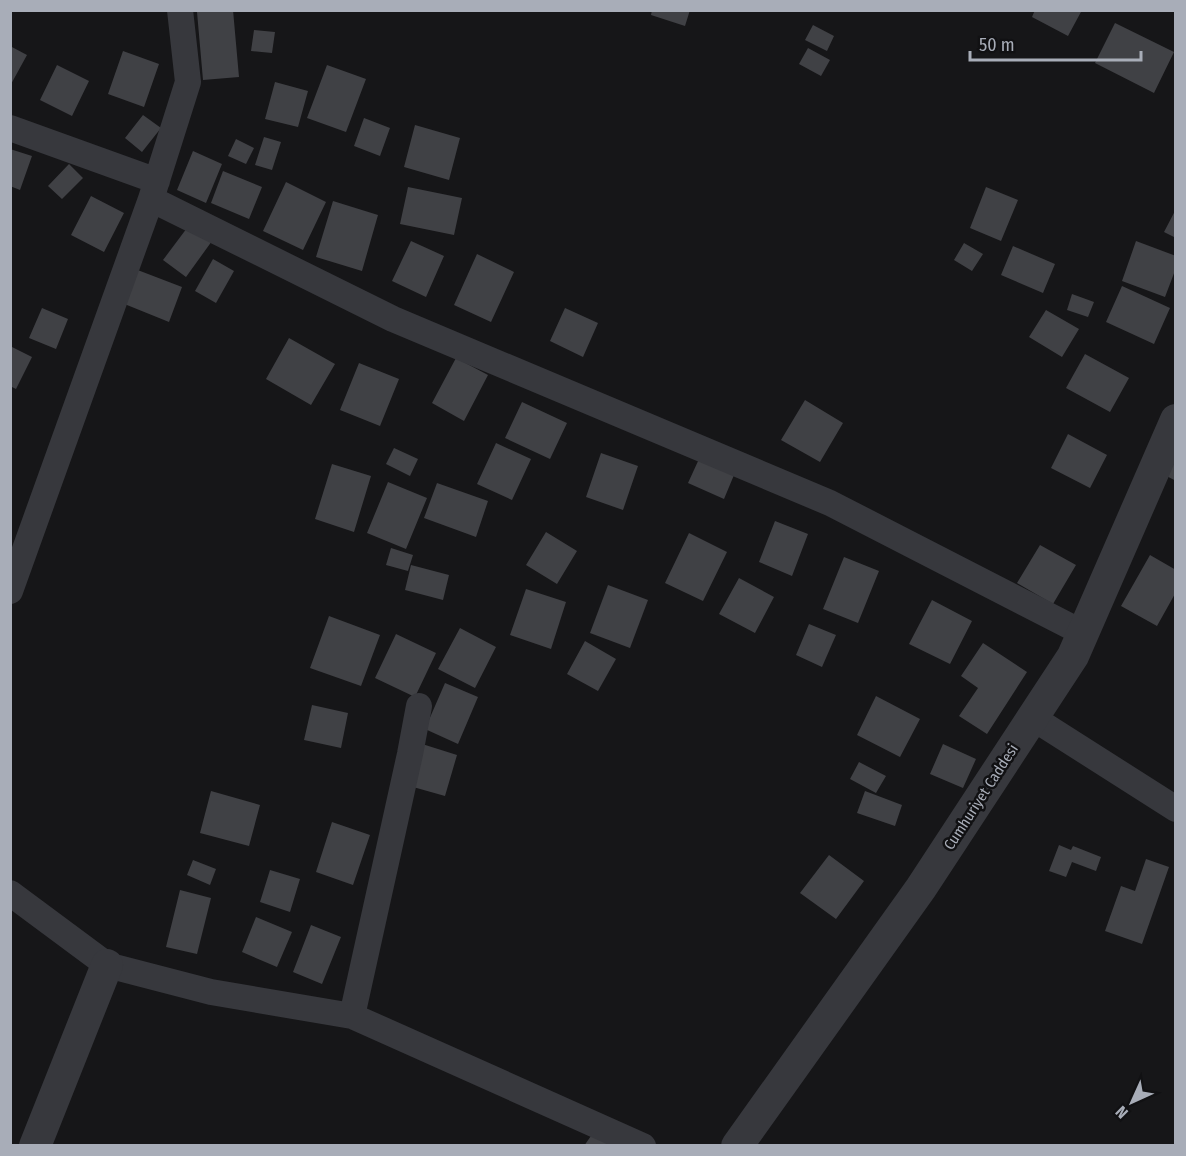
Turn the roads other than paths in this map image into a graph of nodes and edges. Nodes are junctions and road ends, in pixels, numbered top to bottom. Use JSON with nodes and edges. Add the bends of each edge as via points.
{"nodes":[{"id":1,"x":180,"y":10,"type":"edge"},
{"id":2,"x":10,"y":128,"type":"edge"},
{"id":3,"x":154,"y":190,"type":"junction"},
{"id":4,"x":1176,"y":420,"type":"edge"},
{"id":5,"x":10,"y":591,"type":"edge"},
{"id":6,"x":1083,"y":633,"type":"junction"},
{"id":7,"x":419,"y":706,"type":"dead end"},
{"id":8,"x":1033,"y":718,"type":"junction"},
{"id":9,"x":1176,"y":809,"type":"edge"},
{"id":10,"x":10,"y":893,"type":"edge"},
{"id":11,"x":107,"y":965,"type":"junction"},
{"id":12,"x":352,"y":1016,"type":"junction"},
{"id":13,"x":35,"y":1146,"type":"edge"},
{"id":14,"x":643,"y":1146,"type":"edge"},
{"id":15,"x":736,"y":1146,"type":"edge"}],
"edges":[{"from":1,"to":3,"type":"street","via":[[188,82]]},
{"from":2,"to":3,"type":"street"},
{"from":3,"to":5,"type":"street"},
{"from":3,"to":6,"type":"street","via":[[393,319],[830,503]]},
{"from":4,"to":6,"type":"street","name":"Cumhuriyet Caddesi"},
{"from":6,"to":8,"type":"street","name":"Cumhuriyet Caddesi","via":[[1073,656]]},
{"from":7,"to":12,"type":"street"},
{"from":8,"to":9,"type":"street"},
{"from":8,"to":15,"type":"street","name":"Cumhuriyet Caddesi","via":[[921,888]]},
{"from":10,"to":11,"type":"street"},
{"from":11,"to":12,"type":"street","via":[[211,992]]},
{"from":11,"to":13,"type":"street"},
{"from":12,"to":14,"type":"street"}]}
